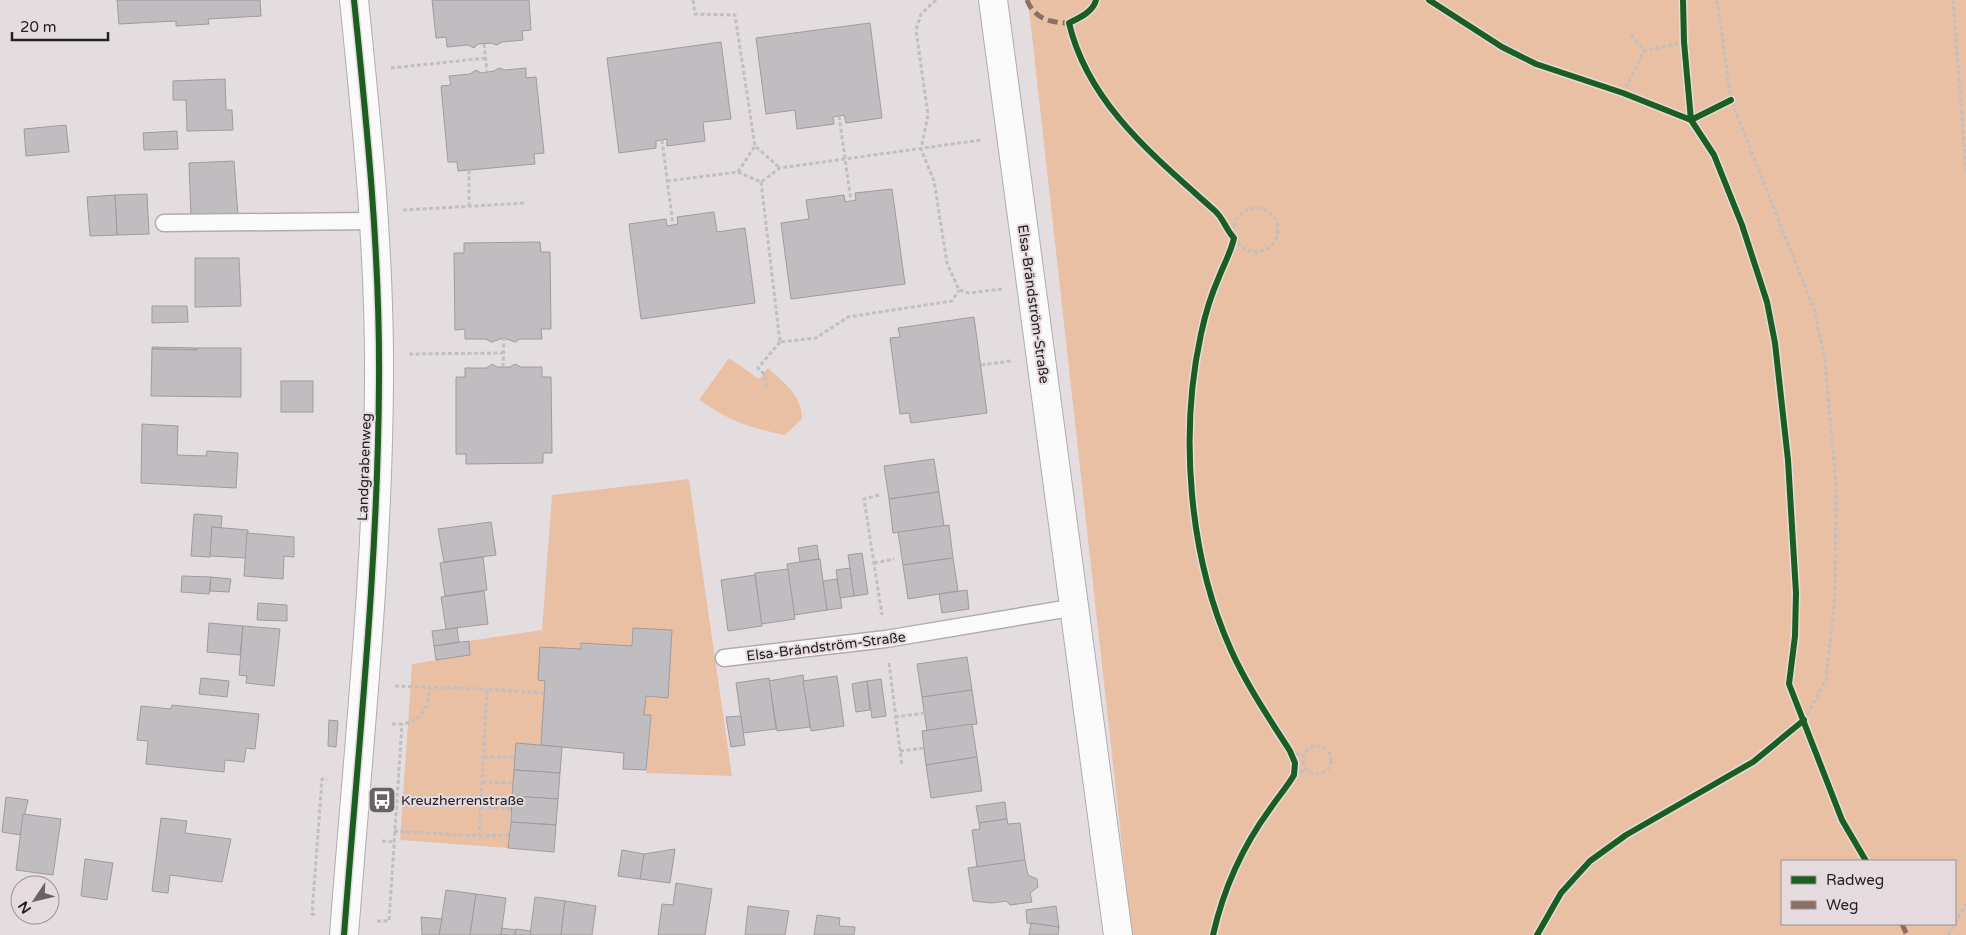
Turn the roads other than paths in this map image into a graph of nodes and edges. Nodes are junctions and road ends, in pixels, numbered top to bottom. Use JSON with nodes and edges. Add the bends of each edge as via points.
{"nodes":[{"id":1,"x":354,"y":0,"type":"edge"},
{"id":2,"x":993,"y":0,"type":"edge"},
{"id":3,"x":373,"y":217,"type":"junction"},
{"id":4,"x":164,"y":223,"type":"dead end"},
{"id":5,"x":1076,"y":608,"type":"junction"},
{"id":6,"x":724,"y":658,"type":"dead end"},
{"id":7,"x":344,"y":935,"type":"edge"},
{"id":8,"x":1118,"y":935,"type":"edge"}],
"edges":[{"from":1,"to":3,"type":"street","name":"Landgrabenweg"},
{"from":2,"to":5,"type":"street","name":"Elsa-Brändström-Straße"},
{"from":3,"to":4,"type":"lane"},
{"from":3,"to":7,"type":"street","name":"Landgrabenweg","via":[[379,355],[377,478]]},
{"from":5,"to":6,"type":"lane","name":"Elsa-Brändström-Straße","via":[[886,640]]},
{"from":5,"to":8,"type":"street","name":"Elsa-Brändström-Straße"}]}
